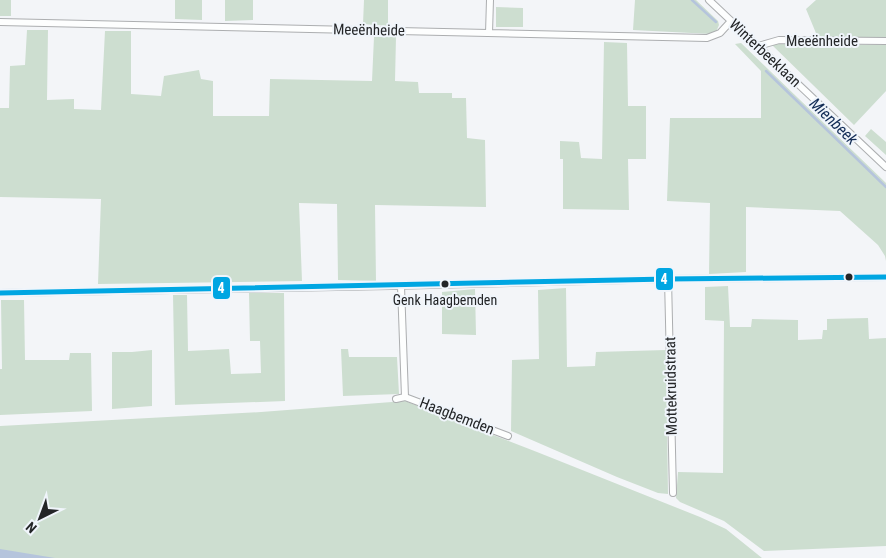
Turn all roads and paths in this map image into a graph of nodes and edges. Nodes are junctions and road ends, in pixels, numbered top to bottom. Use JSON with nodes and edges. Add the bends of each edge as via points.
{"nodes":[{"id":1,"x":490,"y":0,"type":"edge"},
{"id":2,"x":709,"y":0,"type":"edge"},
{"id":3,"x":731,"y":21,"type":"junction"},
{"id":4,"x":0,"y":22,"type":"edge"},
{"id":5,"x":489,"y":33,"type":"junction"},
{"id":6,"x":886,"y":41,"type":"edge"},
{"id":7,"x":758,"y":46,"type":"junction"},
{"id":8,"x":886,"y":168,"type":"edge"},
{"id":9,"x":886,"y":277,"type":"edge"},
{"id":10,"x":668,"y":279,"type":"junction"},
{"id":11,"x":401,"y":286,"type":"junction"},
{"id":12,"x":0,"y":293,"type":"edge"},
{"id":13,"x":405,"y":397,"type":"junction"},
{"id":14,"x":396,"y":399,"type":"dead end"},
{"id":15,"x":508,"y":436,"type":"dead end"},
{"id":16,"x":673,"y":493,"type":"dead end"}],
"edges":[{"from":1,"to":5,"type":"street"},
{"from":2,"to":3,"type":"street","name":"Winterbeeklaan"},
{"from":3,"to":5,"type":"street","name":"Meeënheide","via":[[720,33],[707,38]]},
{"from":3,"to":7,"type":"street","name":"Winterbeeklaan"},
{"from":4,"to":5,"type":"street","name":"Meeënheide"},
{"from":6,"to":7,"type":"street","name":"Meeënheide","via":[[779,40]]},
{"from":7,"to":8,"type":"street","name":"Winterbeeklaan"},
{"from":9,"to":10,"type":"street"},
{"from":10,"to":11,"type":"street"},
{"from":10,"to":16,"type":"street","name":"Mottekruidstraat"},
{"from":11,"to":12,"type":"street"},
{"from":11,"to":13,"type":"street","name":"Haagbemden"},
{"from":13,"to":14,"type":"street","name":"Haagbemden"},
{"from":13,"to":15,"type":"street","name":"Haagbemden"}]}
